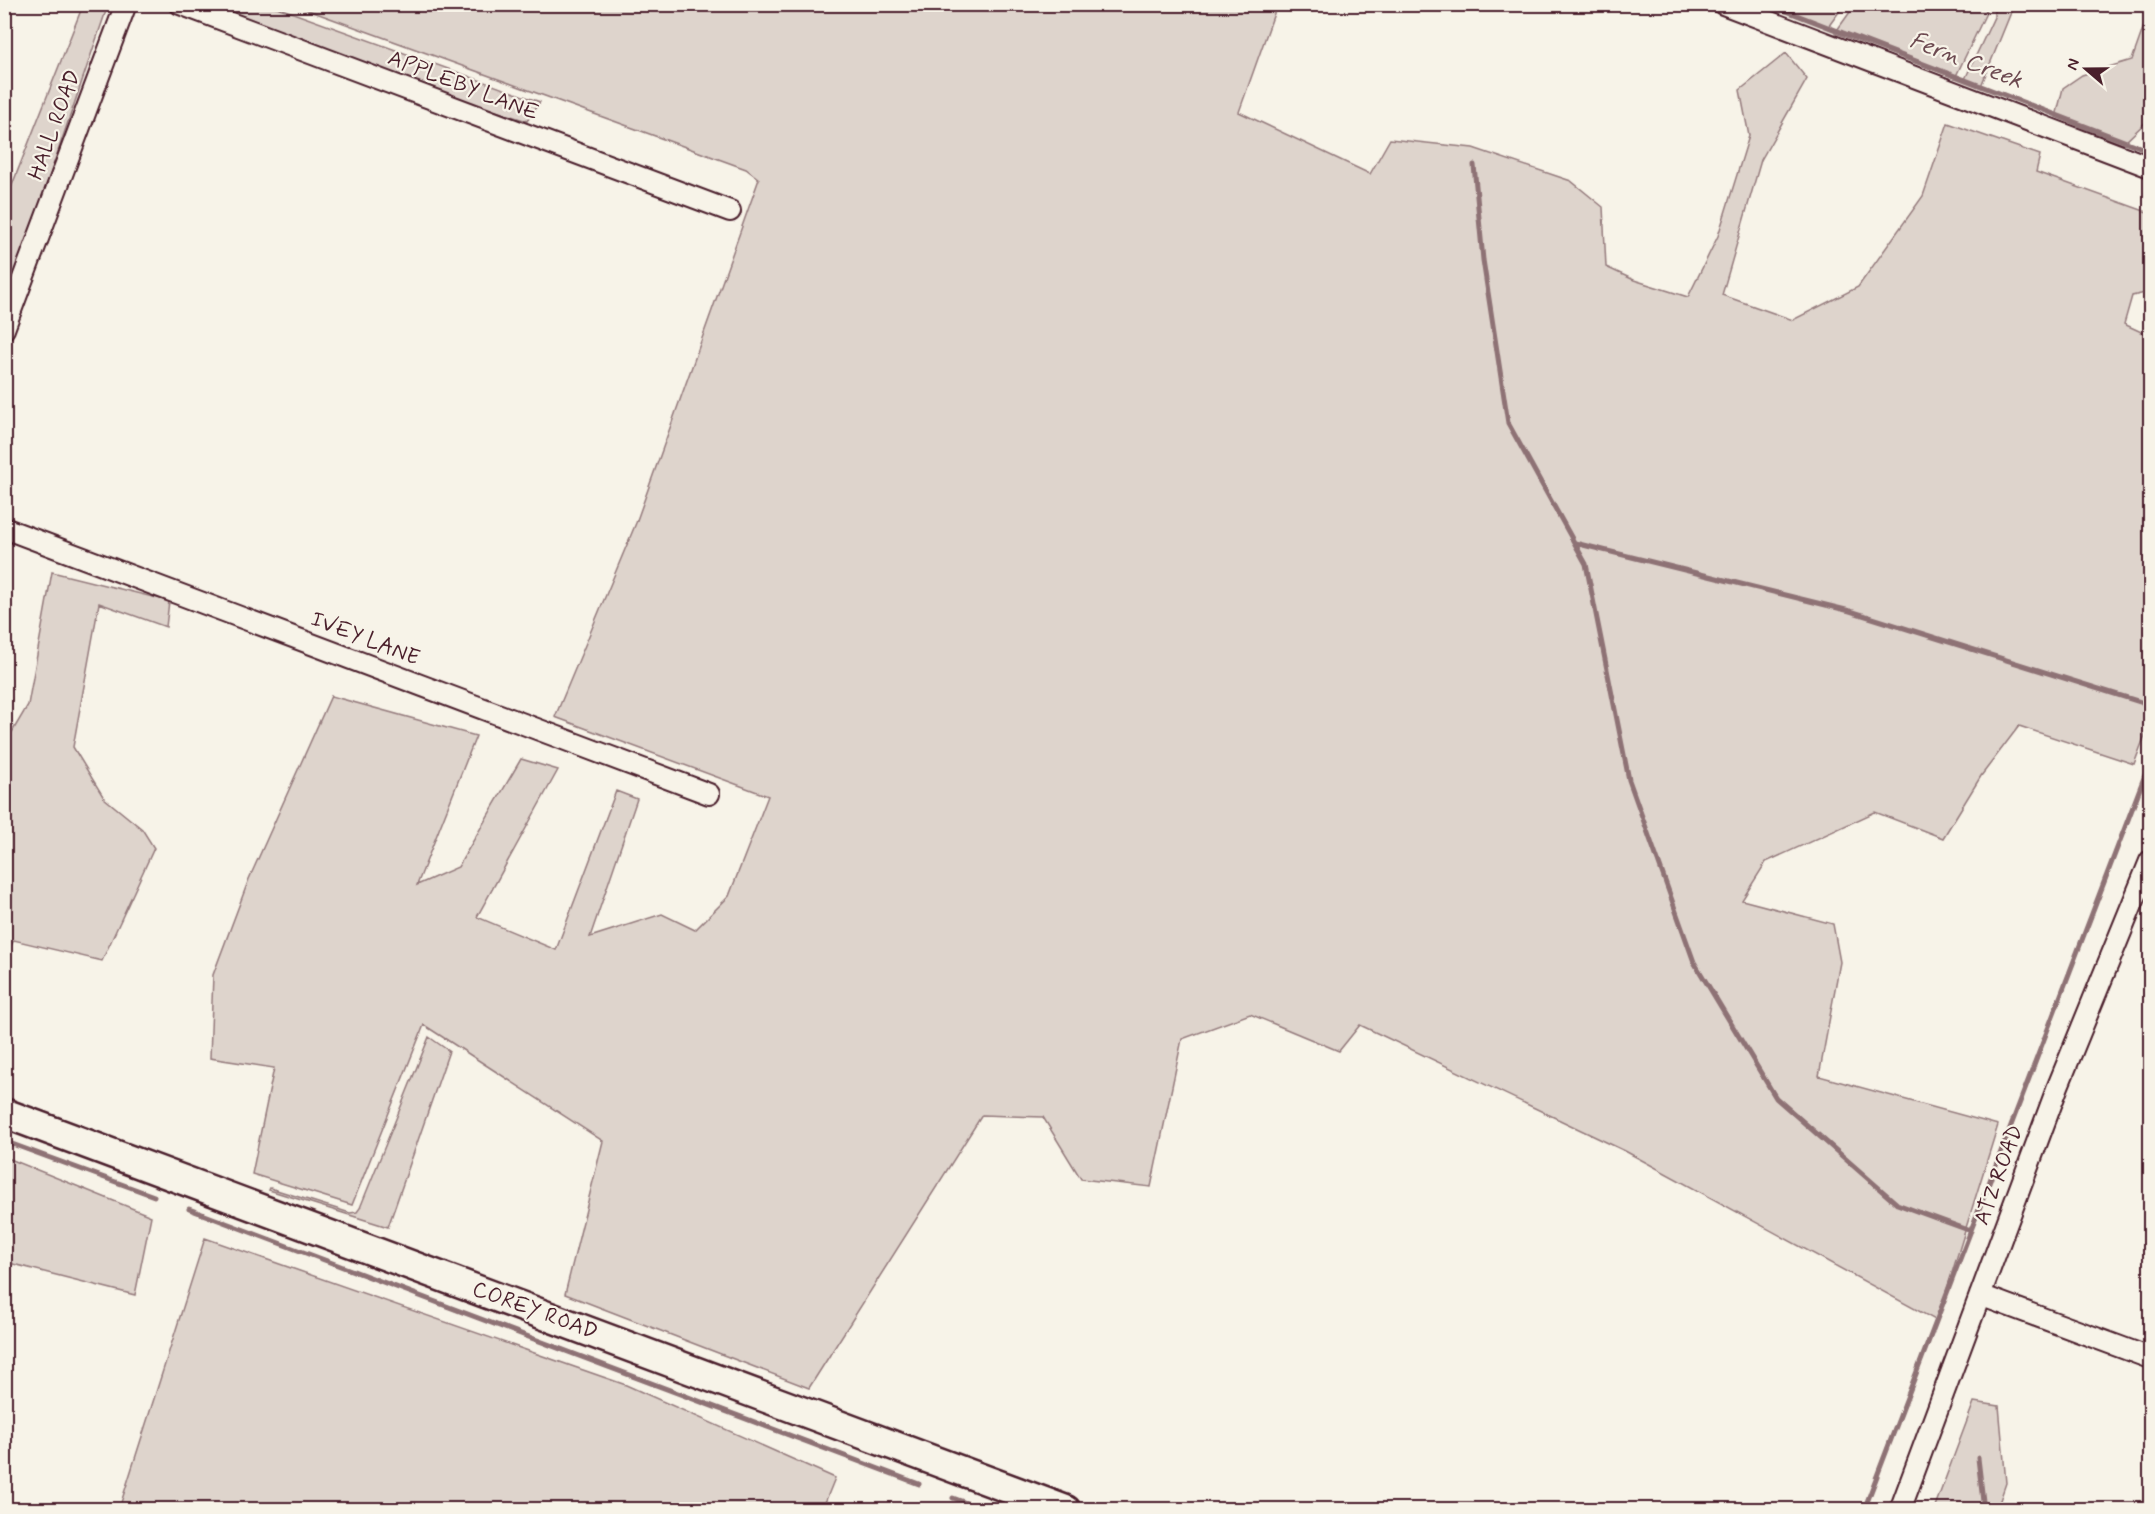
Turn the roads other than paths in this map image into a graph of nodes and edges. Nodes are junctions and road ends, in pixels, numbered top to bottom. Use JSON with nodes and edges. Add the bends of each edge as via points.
{"nodes":[{"id":1,"x":126,"y":4,"type":"edge"},
{"id":2,"x":180,"y":4,"type":"edge"},
{"id":3,"x":1723,"y":4,"type":"edge"},
{"id":4,"x":2151,"y":167,"type":"edge"},
{"id":5,"x":729,"y":212,"type":"dead end"},
{"id":6,"x":4,"y":329,"type":"edge"},
{"id":7,"x":4,"y":528,"type":"edge"},
{"id":8,"x":709,"y":794,"type":"dead end"},
{"id":9,"x":2151,"y":861,"type":"edge"},
{"id":10,"x":4,"y":1113,"type":"edge"},
{"id":11,"x":1980,"y":1295,"type":"junction"},
{"id":12,"x":2151,"y":1358,"type":"edge"},
{"id":13,"x":1066,"y":1509,"type":"edge"},
{"id":14,"x":1900,"y":1509,"type":"edge"}],
"edges":[{"from":1,"to":6,"type":"street","name":"HALL ROAD"},
{"from":2,"to":5,"type":"street","name":"APPLEBY LANE"},
{"from":3,"to":4,"type":"street"},
{"from":7,"to":8,"type":"street","name":"IVEY LANE"},
{"from":9,"to":11,"type":"street","name":"ATZ ROAD","via":[[2058,1086]]},
{"from":10,"to":13,"type":"street","name":"COREY ROAD"},
{"from":11,"to":12,"type":"street"},
{"from":11,"to":14,"type":"street","name":"ATZ ROAD"}]}
